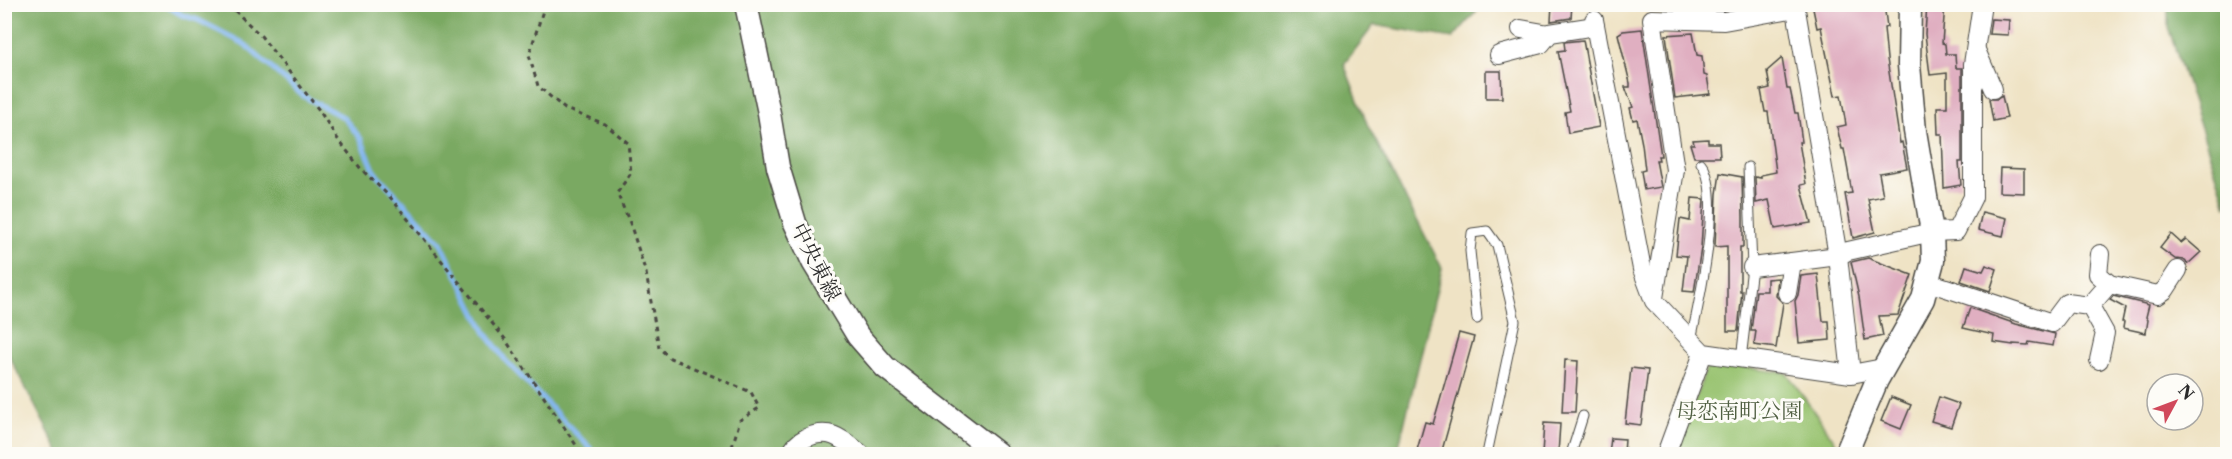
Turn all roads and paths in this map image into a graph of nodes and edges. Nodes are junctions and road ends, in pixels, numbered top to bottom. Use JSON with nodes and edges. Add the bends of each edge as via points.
{"nodes":[{"id":1,"x":228,"y":4,"type":"edge"},
{"id":2,"x":545,"y":4,"type":"edge"},
{"id":3,"x":746,"y":4,"type":"edge"},
{"id":4,"x":1910,"y":4,"type":"edge"},
{"id":5,"x":1982,"y":4,"type":"edge"},
{"id":6,"x":1795,"y":6,"type":"edge"},
{"id":7,"x":1521,"y":29,"type":"dead end"},
{"id":8,"x":1549,"y":34,"type":"junction"},
{"id":9,"x":1975,"y":48,"type":"junction"},
{"id":10,"x":1499,"y":55,"type":"dead end"},
{"id":11,"x":1994,"y":89,"type":"dead end"},
{"id":12,"x":1701,"y":164,"type":"dead end"},
{"id":13,"x":1748,"y":167,"type":"dead end"},
{"id":14,"x":1932,"y":232,"type":"junction"},
{"id":15,"x":2100,"y":254,"type":"dead end"},
{"id":16,"x":1838,"y":256,"type":"junction"},
{"id":17,"x":1792,"y":262,"type":"junction"},
{"id":18,"x":1752,"y":267,"type":"junction"},
{"id":19,"x":2178,"y":270,"type":"dead end"},
{"id":20,"x":1928,"y":282,"type":"junction"},
{"id":21,"x":2109,"y":284,"type":"junction"},
{"id":22,"x":1786,"y":293,"type":"dead end"},
{"id":23,"x":1654,"y":301,"type":"junction"},
{"id":24,"x":2090,"y":306,"type":"junction"},
{"id":25,"x":1477,"y":319,"type":"dead end"},
{"id":26,"x":1697,"y":347,"type":"junction"},
{"id":27,"x":1741,"y":359,"type":"junction"},
{"id":28,"x":2099,"y":360,"type":"dead end"},
{"id":29,"x":1883,"y":368,"type":"junction"},
{"id":30,"x":1851,"y":374,"type":"junction"},
{"id":31,"x":1583,"y":417,"type":"dead end"},
{"id":32,"x":582,"y":454,"type":"edge"},
{"id":33,"x":730,"y":454,"type":"edge"},
{"id":34,"x":791,"y":454,"type":"edge"},
{"id":35,"x":861,"y":454,"type":"edge"},
{"id":36,"x":998,"y":454,"type":"edge"},
{"id":37,"x":1487,"y":454,"type":"edge"},
{"id":38,"x":1571,"y":454,"type":"edge"},
{"id":39,"x":1666,"y":454,"type":"edge"},
{"id":40,"x":1846,"y":454,"type":"edge"}],
"edges":[{"from":1,"to":32,"type":"path","via":[[261,36],[361,169],[390,197],[505,339]]},
{"from":2,"to":33,"type":"path","via":[[529,55],[538,86],[565,110],[605,124],[628,143],[631,173],[617,194],[646,273],[658,348],[670,358],[751,392],[759,408],[740,420]]},
{"from":3,"to":36,"type":"street","name":"中央東線","via":[[778,167],[795,223],[813,262],[858,336],[885,367]]},
{"from":4,"to":14,"type":"street","via":[[1915,131]]},
{"from":5,"to":9,"type":"street"},
{"from":6,"to":16,"type":"street"},
{"from":6,"to":23,"type":"street","via":[[1724,21],[1652,19],[1675,113],[1675,170]]},
{"from":7,"to":8,"type":"street"},
{"from":8,"to":10,"type":"street","via":[[1541,44]]},
{"from":8,"to":23,"type":"street","via":[[1594,23],[1642,269]]},
{"from":9,"to":11,"type":"street"},
{"from":9,"to":14,"type":"street","via":[[1973,197],[1956,231]]},
{"from":12,"to":26,"type":"lane","via":[[1707,172],[1711,194]]},
{"from":13,"to":18,"type":"lane"},
{"from":14,"to":16,"type":"street"},
{"from":14,"to":20,"type":"street","via":[[1933,261]]},
{"from":15,"to":21,"type":"street","via":[[2098,274]]},
{"from":16,"to":17,"type":"street"},
{"from":16,"to":30,"type":"street"},
{"from":17,"to":18,"type":"street"},
{"from":17,"to":22,"type":"street"},
{"from":18,"to":27,"type":"lane"},
{"from":19,"to":21,"type":"street","via":[[2158,295]]},
{"from":20,"to":24,"type":"street","via":[[2052,323],[2067,303]]},
{"from":20,"to":29,"type":"street"},
{"from":21,"to":24,"type":"street"},
{"from":23,"to":26,"type":"street"},
{"from":24,"to":28,"type":"street","via":[[2105,333]]},
{"from":25,"to":37,"type":"lane","via":[[1470,251],[1472,233],[1487,231],[1497,245],[1515,321]]},
{"from":26,"to":27,"type":"street"},
{"from":26,"to":39,"type":"street"},
{"from":27,"to":30,"type":"street"},
{"from":29,"to":30,"type":"street"},
{"from":29,"to":40,"type":"street"},
{"from":31,"to":38,"type":"lane"},
{"from":34,"to":35,"type":"street","via":[[803,439],[820,432],[836,436]]}]}
